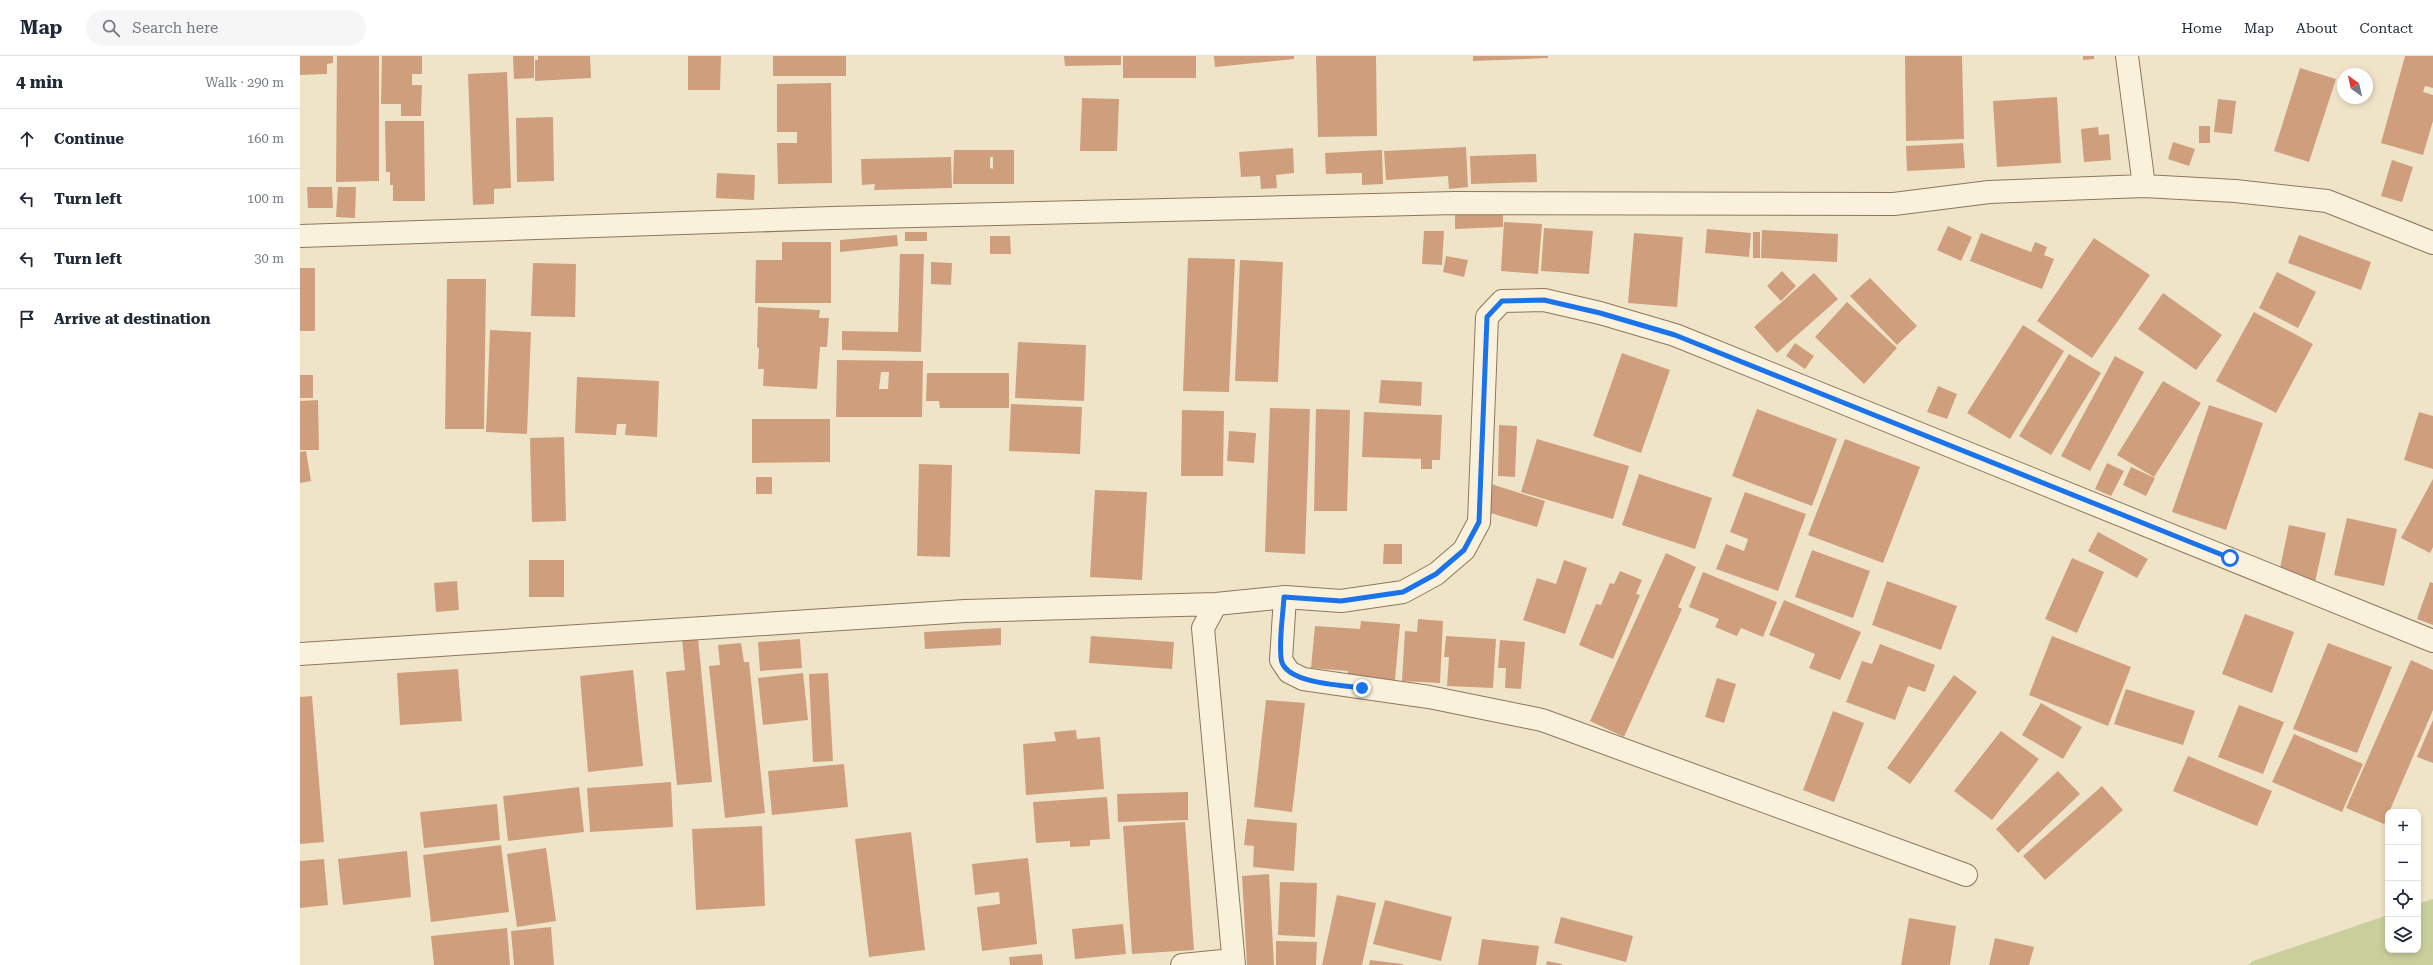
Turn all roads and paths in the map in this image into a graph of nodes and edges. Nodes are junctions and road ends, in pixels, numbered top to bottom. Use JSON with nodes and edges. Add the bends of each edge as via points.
{"nodes":[{"id":1,"x":2127,"y":56,"type":"edge"},
{"id":2,"x":2144,"y":186,"type":"junction"},
{"id":3,"x":300,"y":236,"type":"edge"},
{"id":4,"x":2433,"y":243,"type":"edge"},
{"id":5,"x":1284,"y":597,"type":"junction"},
{"id":6,"x":1216,"y":604,"type":"junction"},
{"id":7,"x":2433,"y":641,"type":"edge"},
{"id":8,"x":300,"y":654,"type":"edge"},
{"id":9,"x":1966,"y":875,"type":"dead end"},
{"id":10,"x":1233,"y":962,"type":"edge"},
{"id":11,"x":1182,"y":965,"type":"edge"}],
"edges":[{"from":1,"to":2,"type":"street"},
{"from":2,"to":3,"type":"street","via":[[1989,192],[1894,204],[1455,203],[824,219]]},
{"from":2,"to":4,"type":"street","via":[[2235,190],[2327,201]]},
{"from":5,"to":6,"type":"street"},
{"from":5,"to":7,"type":"street","via":[[1341,601],[1403,592],[1436,574],[1464,550],[1479,522],[1487,317],[1502,301],[1544,300],[1675,335]]},
{"from":5,"to":9,"type":"street","via":[[1280,660],[1289,672],[1303,679],[1429,697],[1542,720]]},
{"from":6,"to":8,"type":"street","via":[[965,611]]},
{"from":6,"to":10,"type":"street","via":[[1203,628]]},
{"from":10,"to":11,"type":"street"}]}
